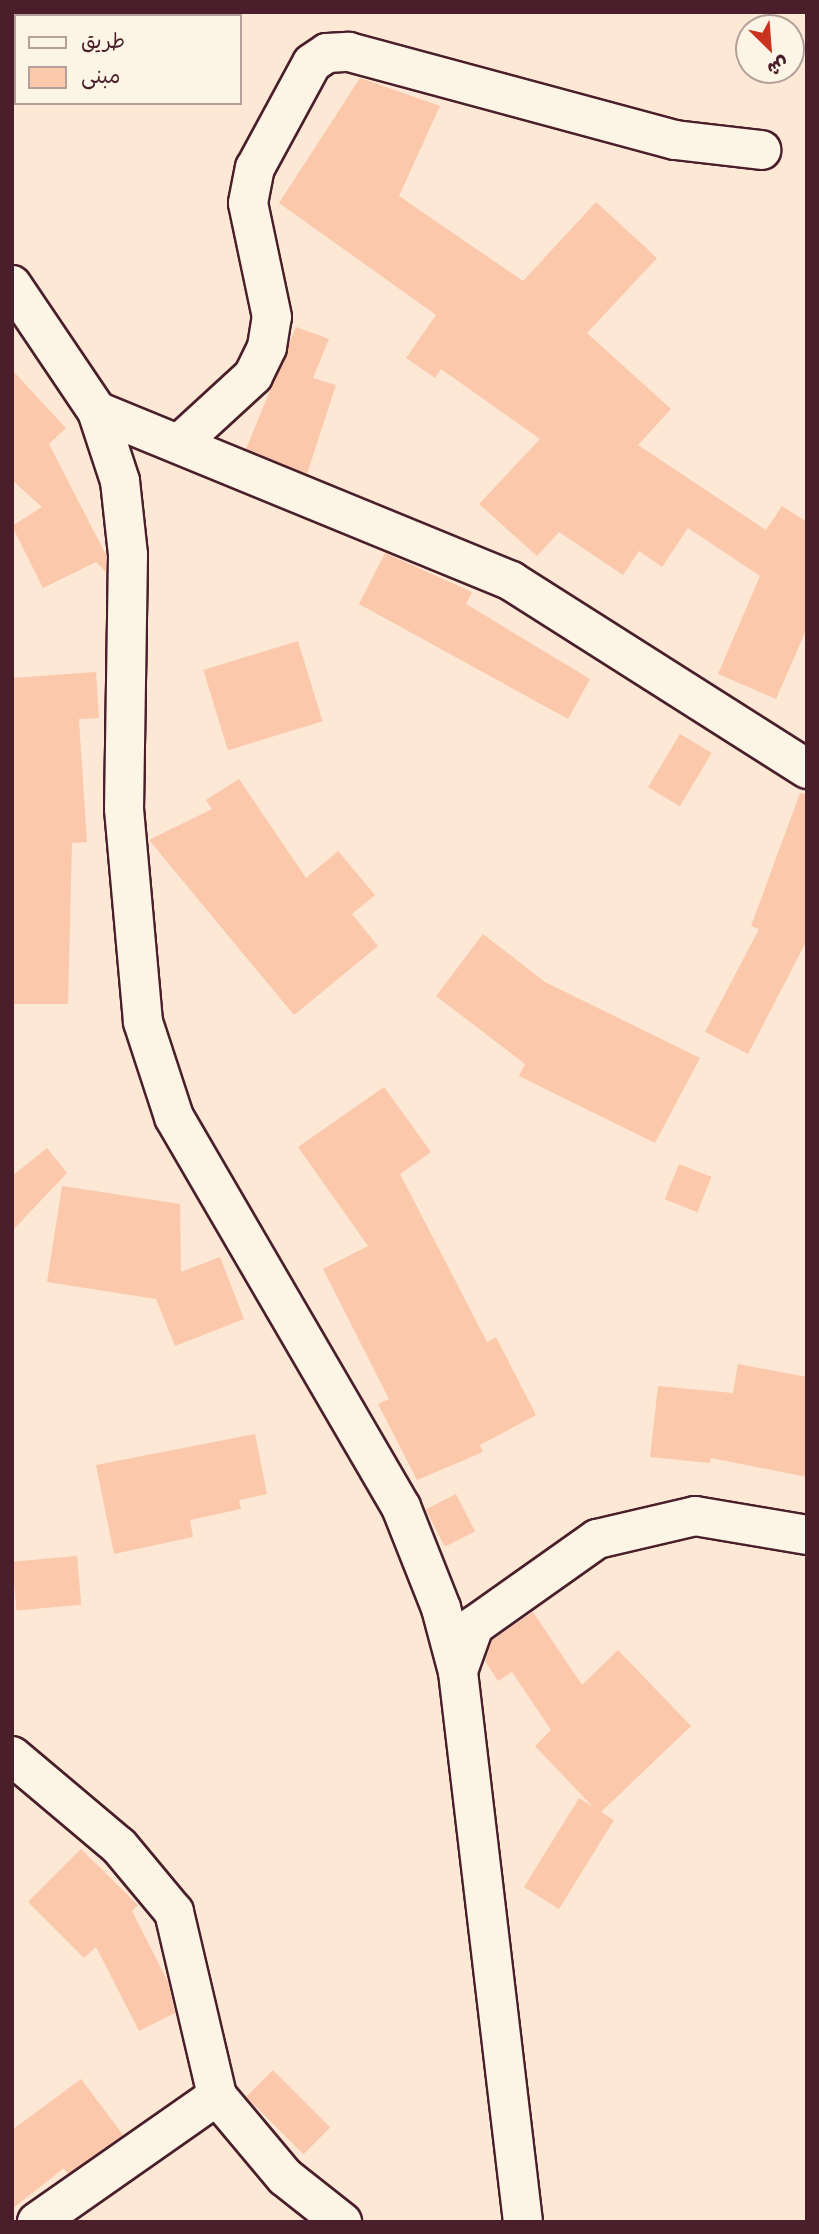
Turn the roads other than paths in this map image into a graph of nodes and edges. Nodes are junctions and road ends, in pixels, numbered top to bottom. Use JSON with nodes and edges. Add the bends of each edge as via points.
{"nodes":[{"id":1,"x":761,"y":150,"type":"dead end"},
{"id":2,"x":12,"y":285,"type":"edge"},
{"id":3,"x":97,"y":411,"type":"junction"},
{"id":4,"x":180,"y":443,"type":"junction"},
{"id":5,"x":807,"y":769,"type":"edge"},
{"id":6,"x":807,"y":1535,"type":"edge"},
{"id":7,"x":458,"y":1672,"type":"junction"},
{"id":8,"x":12,"y":1756,"type":"edge"},
{"id":9,"x":217,"y":2096,"type":"junction"},
{"id":10,"x":37,"y":2222,"type":"edge"},
{"id":11,"x":342,"y":2222,"type":"edge"},
{"id":12,"x":523,"y":2222,"type":"edge"}],
"edges":[{"from":1,"to":4,"type":"street","via":[[675,139],[349,52],[327,53],[312,64],[256,168],[248,203],[272,317],[267,347],[253,376]]},
{"from":2,"to":3,"type":"street"},
{"from":3,"to":4,"type":"street"},
{"from":3,"to":7,"type":"street","via":[[120,481],[128,555],[124,809],[143,1022],[174,1117],[401,1507],[441,1608]]},
{"from":4,"to":5,"type":"street","via":[[511,581]]},
{"from":6,"to":7,"type":"street","via":[[695,1516],[597,1539],[474,1626]]},
{"from":7,"to":12,"type":"street"},
{"from":8,"to":9,"type":"street","via":[[119,1846],[174,1912]]},
{"from":9,"to":10,"type":"street"},
{"from":9,"to":11,"type":"street","via":[[285,2177]]}]}
